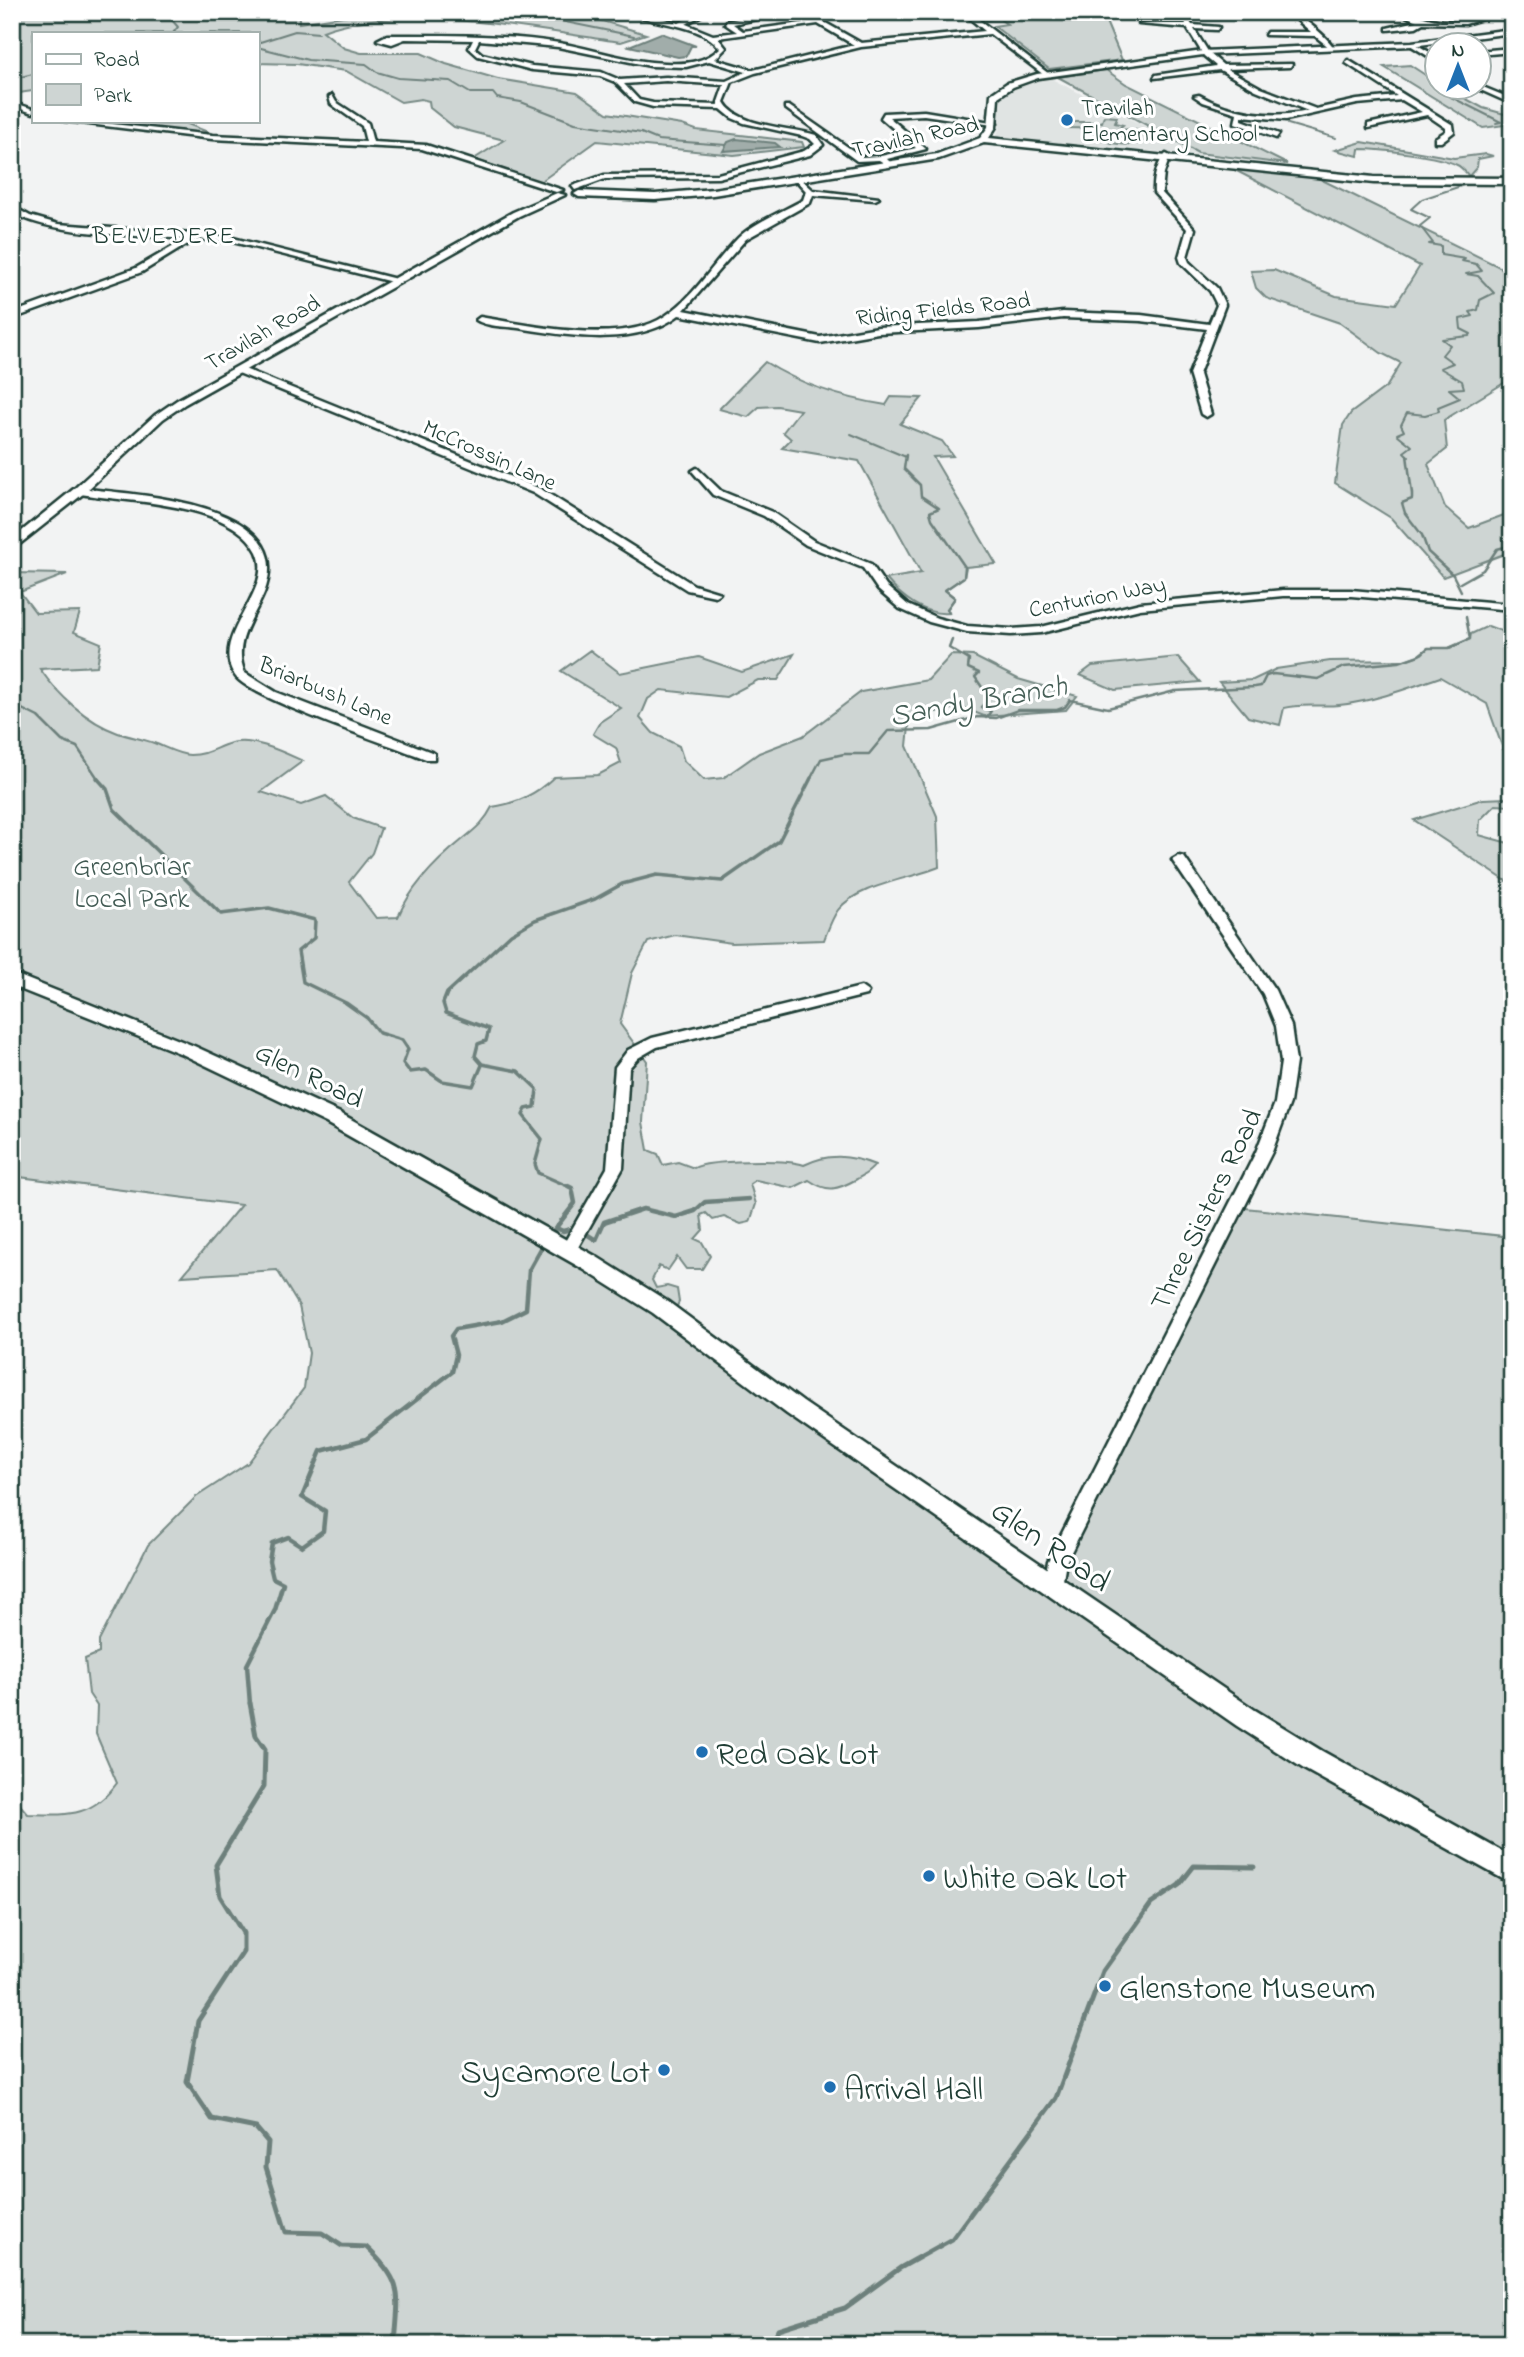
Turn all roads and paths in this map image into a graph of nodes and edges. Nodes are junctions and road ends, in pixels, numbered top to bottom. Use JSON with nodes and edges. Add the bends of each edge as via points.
{"nodes":[{"id":1,"x":631,"y":12,"type":"edge"},
{"id":2,"x":652,"y":12,"type":"edge"},
{"id":3,"x":704,"y":12,"type":"edge"},
{"id":4,"x":787,"y":12,"type":"edge"},
{"id":5,"x":820,"y":12,"type":"edge"},
{"id":6,"x":965,"y":12,"type":"edge"},
{"id":7,"x":1291,"y":12,"type":"edge"},
{"id":8,"x":1399,"y":12,"type":"edge"},
{"id":9,"x":1503,"y":12,"type":"edge"},
{"id":10,"x":1136,"y":15,"type":"dead end"},
{"id":11,"x":639,"y":16,"type":"junction"},
{"id":12,"x":1186,"y":19,"type":"junction"},
{"id":13,"x":1207,"y":19,"type":"dead end"},
{"id":14,"x":1423,"y":20,"type":"junction"},
{"id":15,"x":819,"y":22,"type":"junction"},
{"id":16,"x":1142,"y":24,"type":"dead end"},
{"id":17,"x":678,"y":26,"type":"junction"},
{"id":18,"x":1189,"y":27,"type":"junction"},
{"id":19,"x":1217,"y":28,"type":"dead end"},
{"id":20,"x":1389,"y":29,"type":"dead end"},
{"id":21,"x":1512,"y":31,"type":"edge"},
{"id":22,"x":741,"y":32,"type":"junction"},
{"id":23,"x":991,"y":32,"type":"junction"},
{"id":24,"x":1267,"y":34,"type":"dead end"},
{"id":25,"x":1318,"y":34,"type":"junction"},
{"id":26,"x":404,"y":37,"type":"dead end"},
{"id":27,"x":715,"y":37,"type":"junction"},
{"id":28,"x":1190,"y":37,"type":"junction"},
{"id":29,"x":1210,"y":37,"type":"dead end"},
{"id":30,"x":477,"y":38,"type":"junction"},
{"id":31,"x":1412,"y":44,"type":"junction"},
{"id":32,"x":859,"y":45,"type":"junction"},
{"id":33,"x":1332,"y":47,"type":"junction"},
{"id":34,"x":1422,"y":50,"type":"edge"},
{"id":35,"x":1512,"y":50,"type":"edge"},
{"id":36,"x":1492,"y":52,"type":"edge"},
{"id":37,"x":1203,"y":53,"type":"junction"},
{"id":38,"x":627,"y":58,"type":"junction"},
{"id":39,"x":708,"y":59,"type":"junction"},
{"id":40,"x":1348,"y":62,"type":"dead end"},
{"id":41,"x":1290,"y":65,"type":"dead end"},
{"id":42,"x":1221,"y":67,"type":"junction"},
{"id":43,"x":753,"y":72,"type":"junction"},
{"id":44,"x":597,"y":73,"type":"junction"},
{"id":45,"x":1046,"y":74,"type":"junction"},
{"id":46,"x":1156,"y":77,"type":"dead end"},
{"id":47,"x":618,"y":82,"type":"junction"},
{"id":48,"x":728,"y":83,"type":"junction"},
{"id":49,"x":1492,"y":93,"type":"edge"},
{"id":50,"x":1197,"y":96,"type":"dead end"},
{"id":51,"x":332,"y":97,"type":"dead end"},
{"id":52,"x":1401,"y":98,"type":"junction"},
{"id":53,"x":1509,"y":100,"type":"edge"},
{"id":54,"x":12,"y":104,"type":"edge"},
{"id":55,"x":722,"y":107,"type":"junction"},
{"id":56,"x":787,"y":107,"type":"dead end"},
{"id":57,"x":32,"y":111,"type":"edge"},
{"id":58,"x":1317,"y":112,"type":"junction"},
{"id":59,"x":1244,"y":113,"type":"junction"},
{"id":60,"x":1427,"y":113,"type":"junction"},
{"id":61,"x":77,"y":122,"type":"edge"},
{"id":62,"x":993,"y":123,"type":"junction"},
{"id":63,"x":1371,"y":126,"type":"dead end"},
{"id":64,"x":1276,"y":136,"type":"dead end"},
{"id":65,"x":983,"y":140,"type":"junction"},
{"id":66,"x":1438,"y":141,"type":"dead end"},
{"id":67,"x":370,"y":144,"type":"junction"},
{"id":68,"x":1166,"y":156,"type":"junction"},
{"id":69,"x":885,"y":161,"type":"junction"},
{"id":70,"x":799,"y":179,"type":"junction"},
{"id":71,"x":1512,"y":181,"type":"edge"},
{"id":72,"x":577,"y":191,"type":"junction"},
{"id":73,"x":559,"y":192,"type":"junction"},
{"id":74,"x":810,"y":192,"type":"junction"},
{"id":75,"x":875,"y":198,"type":"dead end"},
{"id":76,"x":12,"y":208,"type":"edge"},
{"id":77,"x":198,"y":235,"type":"junction"},
{"id":78,"x":399,"y":278,"type":"junction"},
{"id":79,"x":680,"y":312,"type":"junction"},
{"id":80,"x":12,"y":316,"type":"edge"},
{"id":81,"x":480,"y":320,"type":"dead end"},
{"id":82,"x":1214,"y":327,"type":"junction"},
{"id":83,"x":239,"y":370,"type":"junction"},
{"id":84,"x":1206,"y":414,"type":"dead end"},
{"id":85,"x":697,"y":471,"type":"dead end"},
{"id":86,"x":79,"y":491,"type":"junction"},
{"id":87,"x":12,"y":546,"type":"edge"},
{"id":88,"x":715,"y":593,"type":"dead end"},
{"id":89,"x":1512,"y":607,"type":"edge"},
{"id":90,"x":430,"y":756,"type":"dead end"},
{"id":91,"x":1179,"y":860,"type":"dead end"},
{"id":92,"x":12,"y":979,"type":"edge"},
{"id":93,"x":861,"y":992,"type":"dead end"},
{"id":94,"x":552,"y":1243,"type":"junction"},
{"id":95,"x":1054,"y":1586,"type":"junction"},
{"id":96,"x":1512,"y":1871,"type":"edge"}],
"edges":[{"from":1,"to":11,"type":"street"},
{"from":2,"to":11,"type":"street"},
{"from":3,"to":17,"type":"street"},
{"from":4,"to":22,"type":"street","via":[[727,23]]},
{"from":5,"to":15,"type":"street"},
{"from":6,"to":23,"type":"street"},
{"from":7,"to":25,"type":"street"},
{"from":8,"to":14,"type":"street"},
{"from":9,"to":14,"type":"street","via":[[1465,22]]},
{"from":10,"to":12,"type":"street"},
{"from":11,"to":17,"type":"street"},
{"from":12,"to":13,"type":"street"},
{"from":12,"to":18,"type":"street"},
{"from":14,"to":20,"type":"street"},
{"from":15,"to":22,"type":"street"},
{"from":15,"to":32,"type":"street"},
{"from":16,"to":18,"type":"street"},
{"from":17,"to":27,"type":"street"},
{"from":18,"to":19,"type":"street"},
{"from":18,"to":28,"type":"street"},
{"from":21,"to":31,"type":"main road"},
{"from":22,"to":27,"type":"street"},
{"from":23,"to":32,"type":"street"},
{"from":23,"to":45,"type":"street"},
{"from":24,"to":25,"type":"street"},
{"from":25,"to":33,"type":"street"},
{"from":26,"to":30,"type":"street"},
{"from":27,"to":39,"type":"street","via":[[723,48]]},
{"from":28,"to":29,"type":"street"},
{"from":28,"to":37,"type":"street"},
{"from":30,"to":38,"type":"street","via":[[556,44]]},
{"from":30,"to":44,"type":"street","via":[[472,48],[488,57],[532,68]]},
{"from":31,"to":33,"type":"main road"},
{"from":31,"to":34,"type":"street"},
{"from":32,"to":43,"type":"street"},
{"from":33,"to":37,"type":"main road"},
{"from":35,"to":36,"type":"street"},
{"from":37,"to":42,"type":"street"},
{"from":37,"to":45,"type":"main road"},
{"from":38,"to":39,"type":"street","via":[[666,65]]},
{"from":38,"to":44,"type":"street"},
{"from":39,"to":43,"type":"street"},
{"from":40,"to":52,"type":"street"},
{"from":41,"to":42,"type":"street"},
{"from":42,"to":46,"type":"street"},
{"from":42,"to":58,"type":"street","via":[[1262,91]]},
{"from":43,"to":48,"type":"street"},
{"from":44,"to":47,"type":"street"},
{"from":45,"to":62,"type":"main road","via":[[997,93],[991,102]]},
{"from":47,"to":48,"type":"street"},
{"from":47,"to":55,"type":"street","via":[[637,101],[670,107]]},
{"from":48,"to":55,"type":"street"},
{"from":49,"to":53,"type":"street"},
{"from":50,"to":59,"type":"street"},
{"from":51,"to":67,"type":"street","via":[[332,103],[365,125]]},
{"from":52,"to":58,"type":"street"},
{"from":52,"to":60,"type":"street"},
{"from":54,"to":57,"type":"street"},
{"from":55,"to":72,"type":"street","via":[[739,119],[806,134],[819,145],[807,153],[730,174],[604,177]]},
{"from":56,"to":69,"type":"street","via":[[860,159]]},
{"from":58,"to":59,"type":"street","via":[[1286,118]]},
{"from":59,"to":64,"type":"street","via":[[1238,121]]},
{"from":60,"to":63,"type":"street"},
{"from":60,"to":66,"type":"street","via":[[1452,129]]},
{"from":61,"to":67,"type":"street","via":[[212,137]]},
{"from":62,"to":65,"type":"main road"},
{"from":62,"to":69,"type":"street","via":[[924,113],[884,116],[922,149]]},
{"from":65,"to":68,"type":"main road","name":"Travilah Road"},
{"from":65,"to":69,"type":"main road","name":"Travilah Road","via":[[956,152]]},
{"from":67,"to":73,"type":"street","via":[[437,149]]},
{"from":68,"to":71,"type":"main road","name":"Travilah Road","via":[[1374,180]]},
{"from":68,"to":82,"type":"street","via":[[1156,191],[1191,229],[1183,257],[1220,298]]},
{"from":69,"to":70,"type":"main road","name":"Travilah Road"},
{"from":70,"to":72,"type":"main road","name":"Travilah Road","via":[[676,196]]},
{"from":70,"to":74,"type":"street"},
{"from":72,"to":73,"type":"main road","name":"Travilah Road"},
{"from":73,"to":78,"type":"main road","name":"Travilah Road"},
{"from":74,"to":75,"type":"street"},
{"from":74,"to":79,"type":"street","via":[[801,206],[733,246]]},
{"from":76,"to":77,"type":"street","via":[[27,218],[58,226]]},
{"from":77,"to":78,"type":"street"},
{"from":77,"to":80,"type":"street","via":[[139,270]]},
{"from":78,"to":83,"type":"main road","name":"Travilah Road"},
{"from":79,"to":81,"type":"street","via":[[642,328],[595,335]]},
{"from":79,"to":82,"type":"street","name":"Riding Fields Road","via":[[820,340],[878,330],[1063,315]]},
{"from":82,"to":84,"type":"street","via":[[1194,374]]},
{"from":83,"to":86,"type":"main road","name":"Travilah Road","via":[[159,417]]},
{"from":83,"to":88,"type":"street","name":"McCrossin Lane","via":[[528,487],[691,588]]},
{"from":85,"to":89,"type":"street","name":"Centurion Way","via":[[709,487],[727,498],[768,514],[810,543],[867,566],[882,588],[904,607],[967,629],[1041,630],[1140,606],[1283,593],[1351,593]]},
{"from":86,"to":87,"type":"main road","name":"Travilah Road"},
{"from":86,"to":90,"type":"street","name":"Briarbush Lane","via":[[196,509],[241,529],[262,555],[265,574],[234,646],[238,672],[272,695]]},
{"from":91,"to":95,"type":"street","name":"Three Sisters Road","via":[[1256,966],[1278,1009],[1290,1074],[1285,1102],[1264,1152],[1058,1561]]},
{"from":92,"to":94,"type":"main road","name":"Glen Road","via":[[188,1050],[333,1118]]},
{"from":93,"to":94,"type":"street","via":[[671,1038],[625,1060],[615,1168]]},
{"from":94,"to":95,"type":"main road","name":"Glen Road","via":[[660,1307],[794,1408]]},
{"from":95,"to":96,"type":"main road","name":"Glen Road","via":[[1313,1760]]}]}
